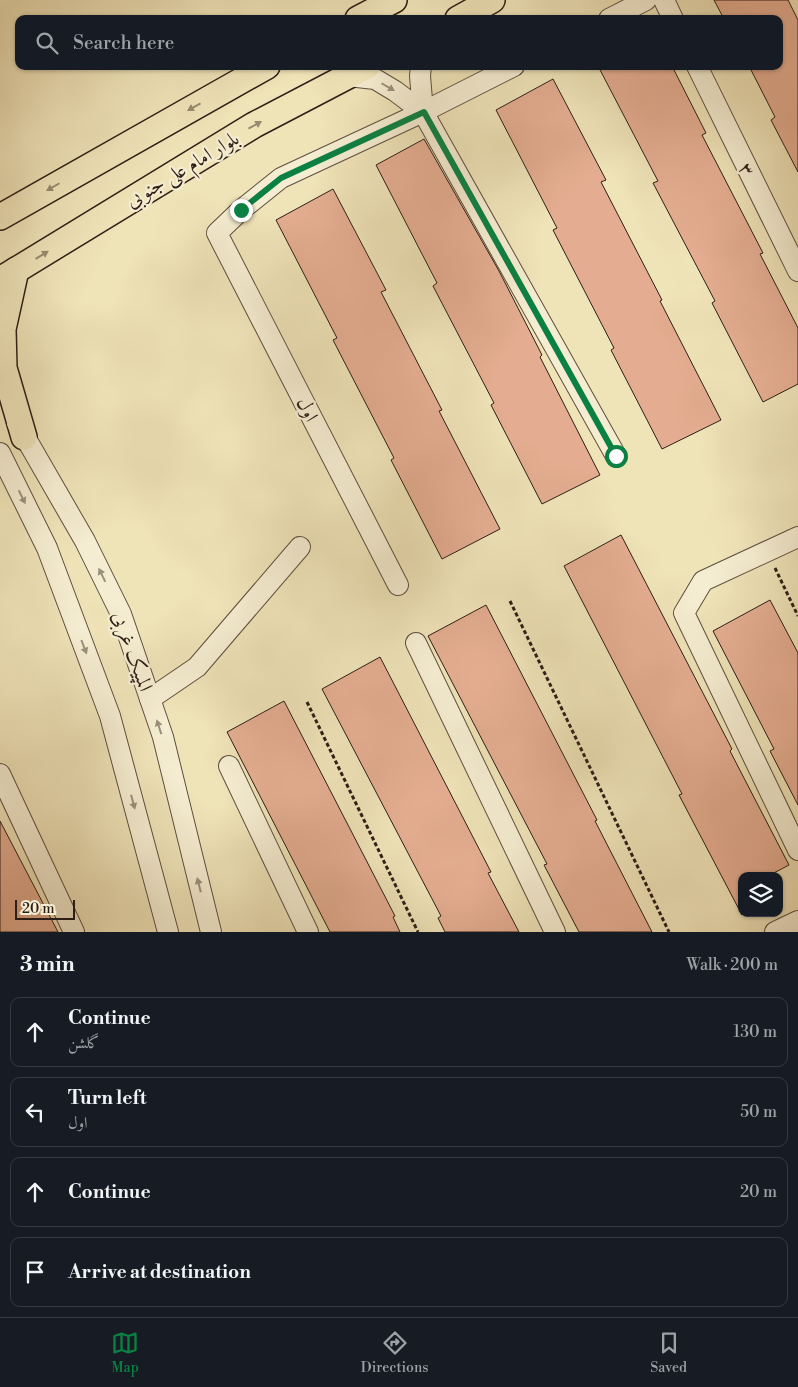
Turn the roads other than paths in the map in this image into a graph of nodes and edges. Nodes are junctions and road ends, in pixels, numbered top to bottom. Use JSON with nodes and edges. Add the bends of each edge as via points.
{"nodes":[{"id":1,"x":394,"y":0,"type":"edge"},
{"id":2,"x":492,"y":0,"type":"edge"},
{"id":3,"x":646,"y":0,"type":"edge"},
{"id":4,"x":664,"y":0,"type":"edge"},
{"id":5,"x":366,"y":15,"type":"edge"},
{"id":6,"x":465,"y":15,"type":"edge"},
{"id":7,"x":617,"y":15,"type":"edge"},
{"id":8,"x":671,"y":15,"type":"edge"},
{"id":9,"x":261,"y":70,"type":"edge"},
{"id":10,"x":421,"y":70,"type":"edge"},
{"id":11,"x":506,"y":70,"type":"edge"},
{"id":12,"x":698,"y":70,"type":"edge"},
{"id":13,"x":358,"y":71,"type":"edge"},
{"id":14,"x":424,"y":112,"type":"junction"},
{"id":15,"x":0,"y":217,"type":"edge"},
{"id":16,"x":798,"y":271,"type":"edge"},
{"id":17,"x":8,"y":275,"type":"edge"},
{"id":18,"x":0,"y":392,"type":"edge"},
{"id":19,"x":24,"y":437,"type":"junction"},
{"id":20,"x":0,"y":453,"type":"edge"},
{"id":21,"x":616,"y":456,"type":"dead end"},
{"id":22,"x":798,"y":537,"type":"edge"},
{"id":23,"x":300,"y":547,"type":"dead end"},
{"id":24,"x":398,"y":585,"type":"dead end"},
{"id":25,"x":416,"y":643,"type":"dead end"},
{"id":26,"x":150,"y":699,"type":"junction"},
{"id":27,"x":229,"y":766,"type":"dead end"},
{"id":28,"x":0,"y":774,"type":"edge"},
{"id":29,"x":798,"y":850,"type":"edge"},
{"id":30,"x":798,"y":920,"type":"edge"},
{"id":31,"x":74,"y":932,"type":"edge"},
{"id":32,"x":168,"y":932,"type":"edge"},
{"id":33,"x":211,"y":932,"type":"edge"},
{"id":34,"x":308,"y":932,"type":"edge"},
{"id":35,"x":555,"y":932,"type":"edge"},
{"id":36,"x":775,"y":932,"type":"edge"}],
"edges":[{"from":1,"to":5,"type":"main road"},
{"from":2,"to":6,"type":"main road"},
{"from":3,"to":7,"type":"street"},
{"from":4,"to":8,"type":"street"},
{"from":9,"to":15,"type":"main road","one_way":true},
{"from":10,"to":14,"type":"street"},
{"from":11,"to":14,"type":"street"},
{"from":12,"to":16,"type":"street","name":"۳"},
{"from":13,"to":14,"type":"street","one_way":true,"via":[[395,91]]},
{"from":17,"to":13,"type":"main road","name":"بلوار امام علی جنوبی","one_way":true,"via":[[254,125]]},
{"from":14,"to":21,"type":"street"},
{"from":14,"to":24,"type":"street","name":"اول","via":[[281,178],[217,233]]},
{"from":17,"to":19,"type":"main road","via":[[3,329],[4,368]]},
{"from":18,"to":19,"type":"street","name":"المپیک غربی"},
{"from":26,"to":19,"type":"street","name":"المپیک غربی","one_way":true,"via":[[121,614],[85,541]]},
{"from":20,"to":32,"type":"street","one_way":true,"via":[[47,548],[110,716]]},
{"from":22,"to":29,"type":"street","via":[[703,581],[684,613]]},
{"from":23,"to":26,"type":"street","via":[[197,667]]},
{"from":25,"to":35,"type":"street"},
{"from":33,"to":26,"type":"street","name":"المپیک غربی","one_way":true,"via":[[163,737]]},
{"from":27,"to":34,"type":"street"},
{"from":28,"to":31,"type":"street"},
{"from":30,"to":36,"type":"street"}]}
